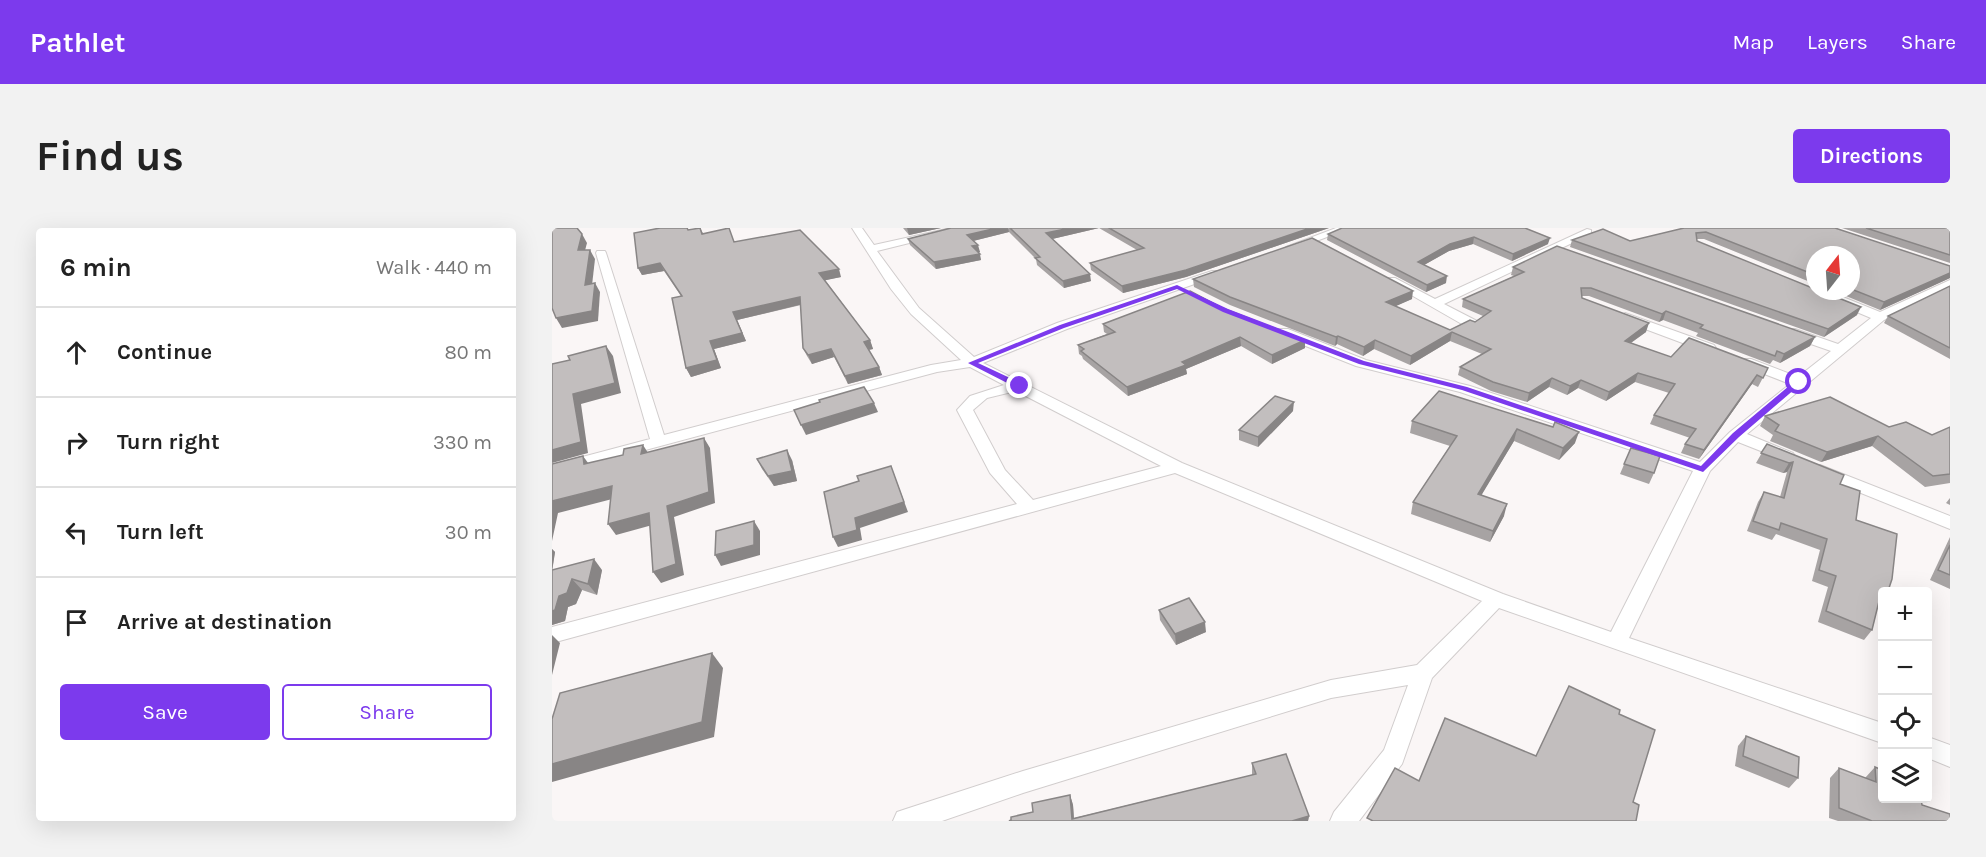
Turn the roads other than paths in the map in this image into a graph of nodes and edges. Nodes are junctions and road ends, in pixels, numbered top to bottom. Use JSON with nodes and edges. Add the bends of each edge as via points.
{"nodes":[{"id":1,"x":857,"y":228,"type":"edge"},
{"id":2,"x":965,"y":228,"type":"edge"},
{"id":3,"x":1346,"y":228,"type":"edge"},
{"id":4,"x":1587,"y":232,"type":"edge"},
{"id":5,"x":1320,"y":233,"type":"edge"},
{"id":6,"x":1552,"y":248,"type":"junction"},
{"id":7,"x":871,"y":249,"type":"junction"},
{"id":8,"x":1333,"y":250,"type":"edge"},
{"id":9,"x":1279,"y":251,"type":"edge"},
{"id":10,"x":602,"y":253,"type":"dead end"},
{"id":11,"x":1575,"y":255,"type":"edge"},
{"id":12,"x":1233,"y":267,"type":"edge"},
{"id":13,"x":1385,"y":277,"type":"edge"},
{"id":14,"x":1950,"y":284,"type":"edge"},
{"id":15,"x":1177,"y":286,"type":"junction"},
{"id":16,"x":1932,"y":291,"type":"junction"},
{"id":17,"x":1196,"y":296,"type":"edge"},
{"id":18,"x":1950,"y":296,"type":"edge"},
{"id":19,"x":1839,"y":300,"type":"edge"},
{"id":20,"x":1436,"y":303,"type":"junction"},
{"id":21,"x":1617,"y":313,"type":"edge"},
{"id":22,"x":1880,"y":317,"type":"junction"},
{"id":23,"x":1473,"y":324,"type":"edge"},
{"id":24,"x":1267,"y":326,"type":"edge"},
{"id":25,"x":1773,"y":326,"type":"edge"},
{"id":26,"x":1839,"y":349,"type":"junction"},
{"id":27,"x":972,"y":363,"type":"junction"},
{"id":28,"x":1799,"y":382,"type":"junction"},
{"id":29,"x":1020,"y":386,"type":"junction"},
{"id":30,"x":1736,"y":435,"type":"junction"},
{"id":31,"x":658,"y":441,"type":"junction"},
{"id":32,"x":1176,"y":466,"type":"junction"},
{"id":33,"x":1703,"y":469,"type":"junction"},
{"id":34,"x":552,"y":470,"type":"edge"},
{"id":35,"x":1030,"y":507,"type":"junction"},
{"id":36,"x":1950,"y":524,"type":"edge"},
{"id":37,"x":1496,"y":598,"type":"junction"},
{"id":38,"x":552,"y":635,"type":"edge"},
{"id":39,"x":1616,"y":642,"type":"junction"},
{"id":40,"x":1423,"y":673,"type":"junction"},
{"id":41,"x":1878,"y":732,"type":"edge"},
{"id":42,"x":1931,"y":749,"type":"edge"},
{"id":43,"x":1950,"y":756,"type":"edge"},
{"id":44,"x":906,"y":821,"type":"edge"},
{"id":45,"x":1343,"y":821,"type":"edge"}],
"edges":[{"from":1,"to":7,"type":"street"},
{"from":2,"to":7,"type":"street"},
{"from":3,"to":5,"type":"street"},
{"from":4,"to":6,"type":"street"},
{"from":5,"to":8,"type":"street"},
{"from":5,"to":9,"type":"street"},
{"from":6,"to":11,"type":"street"},
{"from":6,"to":20,"type":"street"},
{"from":7,"to":27,"type":"street","via":[[915,311]]},
{"from":10,"to":31,"type":"street"},
{"from":12,"to":15,"type":"street"},
{"from":13,"to":20,"type":"street"},
{"from":14,"to":16,"type":"street"},
{"from":15,"to":17,"type":"street"},
{"from":15,"to":27,"type":"street"},
{"from":16,"to":18,"type":"street"},
{"from":16,"to":22,"type":"street"},
{"from":19,"to":22,"type":"street"},
{"from":20,"to":23,"type":"street"},
{"from":21,"to":28,"type":"street"},
{"from":22,"to":26,"type":"street"},
{"from":24,"to":33,"type":"street","via":[[1361,363],[1464,389]]},
{"from":25,"to":26,"type":"street"},
{"from":26,"to":28,"type":"street"},
{"from":27,"to":29,"type":"street"},
{"from":27,"to":31,"type":"street","via":[[936,368]]},
{"from":28,"to":30,"type":"street"},
{"from":29,"to":32,"type":"street"},
{"from":29,"to":35,"type":"street","via":[[976,396],[965,410],[998,472]]},
{"from":30,"to":33,"type":"street"},
{"from":30,"to":36,"type":"street"},
{"from":31,"to":34,"type":"street"},
{"from":32,"to":35,"type":"street"},
{"from":32,"to":37,"type":"street"},
{"from":33,"to":39,"type":"street"},
{"from":35,"to":38,"type":"street"},
{"from":37,"to":39,"type":"street"},
{"from":37,"to":40,"type":"street"},
{"from":39,"to":41,"type":"street"},
{"from":40,"to":44,"type":"street","via":[[1331,689]]},
{"from":40,"to":45,"type":"street","via":[[1394,756]]},
{"from":42,"to":43,"type":"street"}]}
